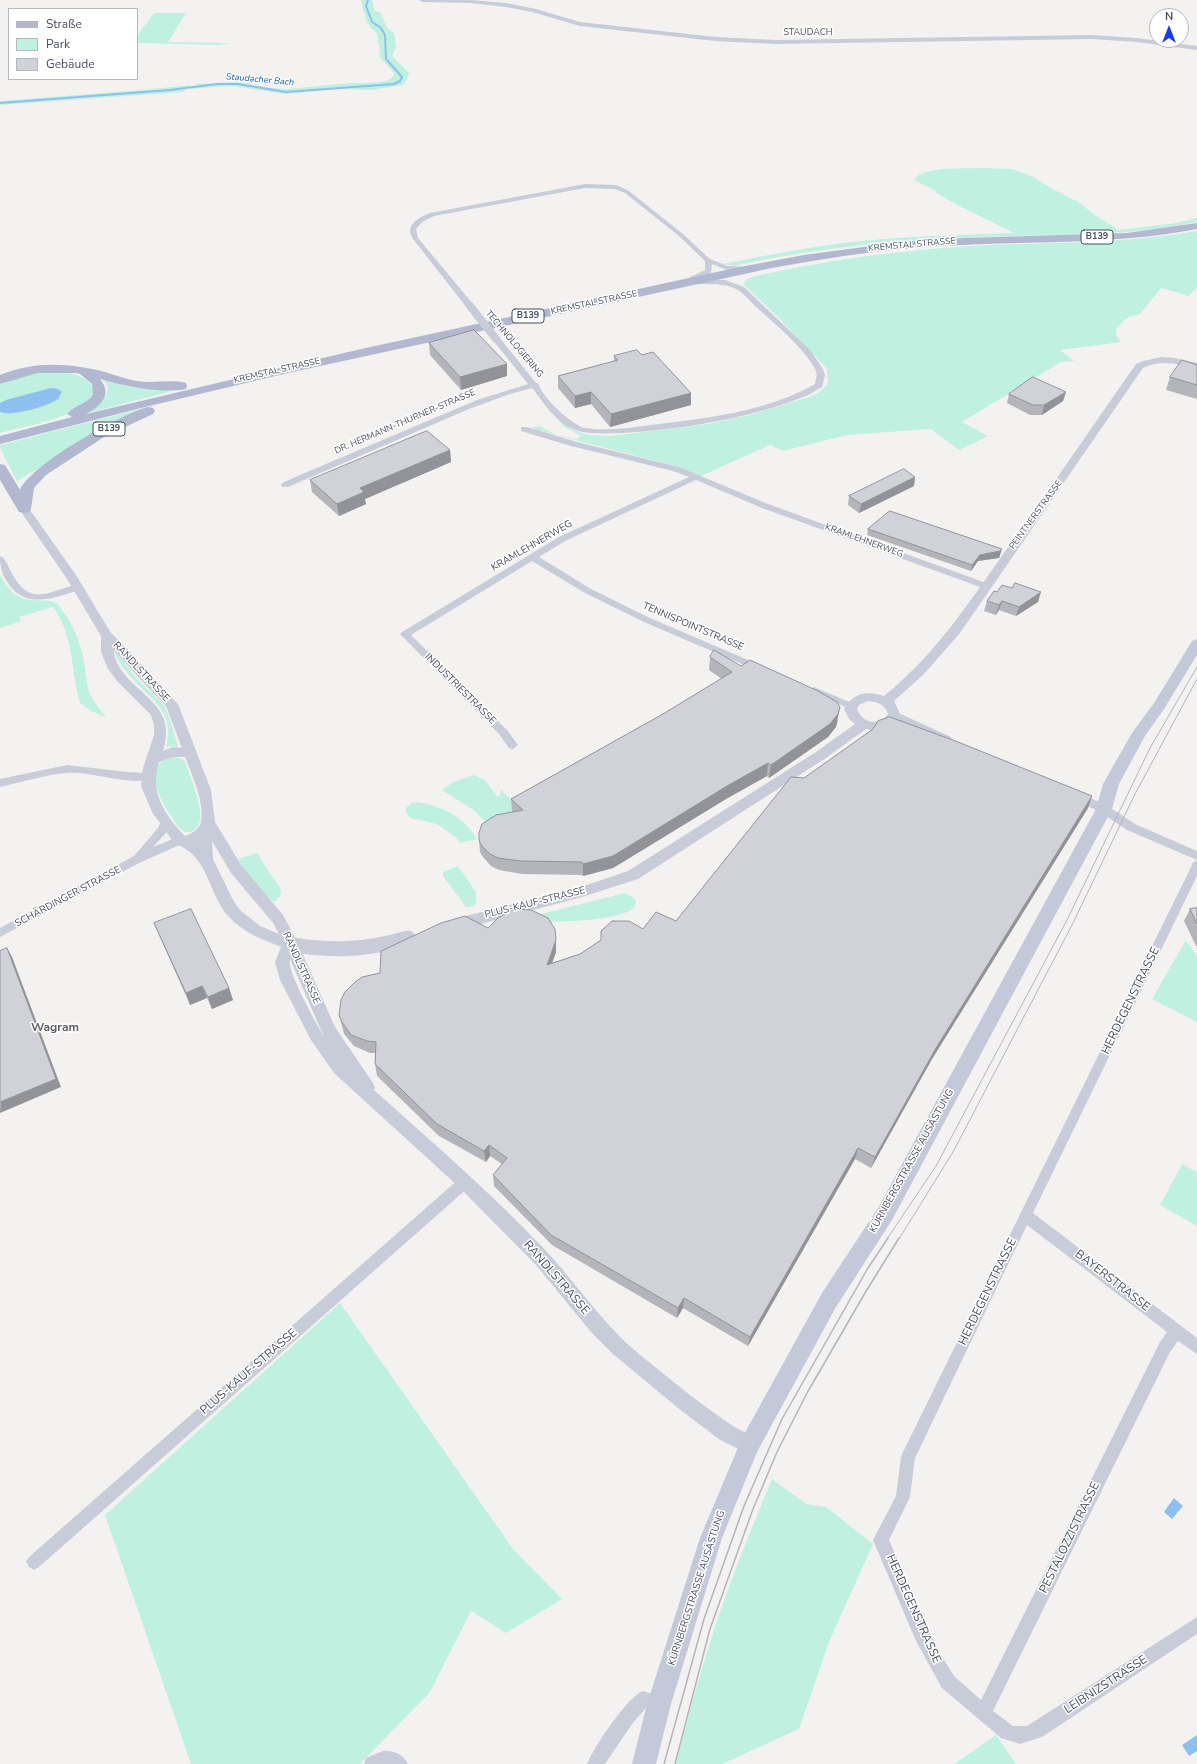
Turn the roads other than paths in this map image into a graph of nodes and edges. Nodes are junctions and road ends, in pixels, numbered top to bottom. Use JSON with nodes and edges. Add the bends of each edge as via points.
{"nodes":[{"id":1,"x":422,"y":0,"type":"edge"},
{"id":2,"x":1197,"y":48,"type":"edge"},
{"id":3,"x":1197,"y":226,"type":"edge"},
{"id":4,"x":708,"y":260,"type":"junction"},
{"id":5,"x":770,"y":265,"type":"junction"},
{"id":6,"x":750,"y":269,"type":"junction"},
{"id":7,"x":693,"y":281,"type":"junction"},
{"id":8,"x":678,"y":285,"type":"junction"},
{"id":9,"x":741,"y":289,"type":"junction"},
{"id":10,"x":1197,"y":366,"type":"edge"},
{"id":11,"x":84,"y":371,"type":"junction"},
{"id":12,"x":0,"y":380,"type":"edge"},
{"id":13,"x":238,"y":380,"type":"junction"},
{"id":14,"x":224,"y":383,"type":"junction"},
{"id":15,"x":535,"y":385,"type":"junction"},
{"id":16,"x":524,"y":429,"type":"dead end"},
{"id":17,"x":0,"y":440,"type":"edge"},
{"id":18,"x":0,"y":468,"type":"edge"},
{"id":19,"x":697,"y":477,"type":"junction"},
{"id":20,"x":285,"y":485,"type":"dead end"},
{"id":21,"x":1,"y":496,"type":"edge"},
{"id":22,"x":24,"y":509,"type":"junction"},
{"id":23,"x":532,"y":557,"type":"junction"},
{"id":24,"x":0,"y":558,"type":"edge"},
{"id":25,"x":986,"y":586,"type":"junction"},
{"id":26,"x":78,"y":587,"type":"junction"},
{"id":27,"x":405,"y":634,"type":"joint"},
{"id":28,"x":107,"y":636,"type":"junction"},
{"id":29,"x":1197,"y":644,"type":"edge"},
{"id":30,"x":771,"y":673,"type":"edge"},
{"id":31,"x":808,"y":688,"type":"edge"},
{"id":32,"x":886,"y":701,"type":"junction"},
{"id":33,"x":851,"y":706,"type":"junction"},
{"id":34,"x":890,"y":719,"type":"junction"},
{"id":35,"x":864,"y":724,"type":"junction"},
{"id":36,"x":513,"y":745,"type":"dead end"},
{"id":37,"x":190,"y":753,"type":"junction"},
{"id":38,"x":154,"y":759,"type":"junction"},
{"id":39,"x":148,"y":776,"type":"junction"},
{"id":40,"x":0,"y":783,"type":"edge"},
{"id":41,"x":1068,"y":792,"type":"edge"},
{"id":42,"x":1104,"y":809,"type":"junction"},
{"id":43,"x":166,"y":822,"type":"junction"},
{"id":44,"x":206,"y":826,"type":"junction"},
{"id":45,"x":183,"y":841,"type":"junction"},
{"id":46,"x":1196,"y":856,"type":"edge"},
{"id":47,"x":206,"y":859,"type":"junction"},
{"id":48,"x":136,"y":860,"type":"junction"},
{"id":49,"x":444,"y":928,"type":"edge"},
{"id":50,"x":0,"y":933,"type":"edge"},
{"id":51,"x":423,"y":934,"type":"edge"},
{"id":52,"x":289,"y":944,"type":"junction"},
{"id":53,"x":374,"y":1099,"type":"junction"},
{"id":54,"x":465,"y":1182,"type":"junction"},
{"id":55,"x":1026,"y":1216,"type":"junction"},
{"id":56,"x":1176,"y":1331,"type":"junction"},
{"id":57,"x":1197,"y":1347,"type":"edge"},
{"id":58,"x":749,"y":1445,"type":"junction"},
{"id":59,"x":34,"y":1562,"type":"dead end"},
{"id":60,"x":1197,"y":1625,"type":"edge"},
{"id":61,"x":659,"y":1704,"type":"junction"},
{"id":62,"x":983,"y":1712,"type":"junction"},
{"id":63,"x":372,"y":1764,"type":"edge"},
{"id":64,"x":400,"y":1764,"type":"edge"},
{"id":65,"x":595,"y":1764,"type":"edge"},
{"id":66,"x":644,"y":1764,"type":"edge"}],
"edges":[{"from":1,"to":2,"type":"street","name":"STAUDACH","via":[[507,5],[580,24],[723,39],[776,42],[1092,37]]},
{"from":3,"to":5,"type":"main road","name":"KREMSTAL STRASSE","number":"B139","via":[[1121,236],[901,245]]},
{"from":4,"to":6,"type":"street","name":"TECHNOLOGIERING","via":[[727,268]]},
{"from":4,"to":8,"type":"street","via":[[709,268],[706,274]]},
{"from":4,"to":15,"type":"street","name":"TECHNOLOGIERING","bridge":true,"via":[[637,199],[616,187],[585,186],[437,213],[416,222],[412,233]]},
{"from":5,"to":6,"type":"main road","name":"KREMSTAL STRASSE","number":"B139"},
{"from":5,"to":9,"type":"street","via":[[742,277]]},
{"from":6,"to":7,"type":"main road","name":"KREMSTAL STRASSE","number":"B139"},
{"from":7,"to":8,"type":"main road","name":"KREMSTAL STRASSE","number":"B139"},
{"from":7,"to":9,"type":"street","name":"TECHNOLOGIERING","via":[[721,282]]},
{"from":8,"to":13,"type":"main road","name":"KREMSTAL STRASSE","number":"B139"},
{"from":9,"to":15,"type":"street","name":"TECHNOLOGIERING","via":[[814,361],[821,375],[821,381],[816,388],[796,398],[733,415],[598,432],[566,422]]},
{"from":10,"to":25,"type":"street","name":"PEINTNERSTRASSE","via":[[1176,360],[1159,359],[1140,366]]},
{"from":11,"to":12,"type":"main road","number":"B139","via":[[66,367],[47,367],[24,371]]},
{"from":11,"to":13,"type":"main road","number":"B139","via":[[151,386]]},
{"from":11,"to":17,"type":"main road","number":"B139","via":[[100,388],[98,399],[93,404],[76,414]]},
{"from":13,"to":14,"type":"main road","name":"KREMSTAL STRASSE","number":"B139"},
{"from":14,"to":17,"type":"main road","name":"KREMSTAL STRASSE","number":"B139"},
{"from":14,"to":22,"type":"main road","number":"B139","via":[[144,412],[87,441],[33,478],[25,490]]},
{"from":15,"to":20,"type":"street","name":"DR. HERMANN-THURNER-STRASSE","via":[[483,400]]},
{"from":16,"to":19,"type":"street","name":"KRAMLEHNERWEG","via":[[676,469]]},
{"from":18,"to":22,"type":"main road"},
{"from":19,"to":23,"type":"street","name":"KRAMLEHNERWEG","via":[[562,539]]},
{"from":19,"to":25,"type":"street","name":"KRAMLEHNERWEG","via":[[765,506]]},
{"from":21,"to":22,"type":"main road"},
{"from":22,"to":26,"type":"street","name":"RANDLSTRASSE"},
{"from":23,"to":27,"type":"street","name":"KRAMLEHNERWEG"},
{"from":23,"to":30,"type":"street","name":"TENNISPOINTSTRASSE","via":[[588,591],[647,620]]},
{"from":24,"to":26,"type":"street","via":[[18,590],[30,596],[50,596]]},
{"from":25,"to":32,"type":"street","name":"PEINTNERSTRASSE","via":[[933,658]]},
{"from":26,"to":28,"type":"street","name":"RANDLSTRASSE"},
{"from":27,"to":36,"type":"street","name":"INDUSTRIESTRASSE"},
{"from":28,"to":37,"type":"street","name":"RANDLSTRASSE","via":[[172,704]]},
{"from":28,"to":38,"type":"street","name":"RANDLSTRASSE","via":[[107,653],[112,664],[126,683],[157,715],[161,734]]},
{"from":29,"to":42,"type":"main road","name":"KÜRNBERGSTRASSE AUSÄSTUNG","via":[[1159,706],[1139,733],[1111,784]]},
{"from":31,"to":33,"type":"street"},
{"from":32,"to":33,"type":"street","via":[[866,697]]},
{"from":32,"to":34,"type":"street","via":[[893,709]]},
{"from":33,"to":35,"type":"street","via":[[854,718]]},
{"from":34,"to":34,"type":"street","via":[[956,747],[903,730]]},
{"from":34,"to":35,"type":"street","via":[[876,726]]},
{"from":35,"to":49,"type":"street","name":"PLUS-KAUF-STRASSE","via":[[821,755],[633,875]]},
{"from":37,"to":38,"type":"street","via":[[173,752]]},
{"from":37,"to":44,"type":"street","name":"RANDLSTRASSE","via":[[204,790]]},
{"from":38,"to":39,"type":"street","name":"RANDLSTRASSE"},
{"from":39,"to":40,"type":"street","via":[[67,769]]},
{"from":39,"to":43,"type":"street","name":"RANDLSTRASSE","via":[[150,792]]},
{"from":41,"to":42,"type":"street"},
{"from":42,"to":46,"type":"street","via":[[1131,827]]},
{"from":42,"to":58,"type":"main road","name":"KÜRNBERGSTRASSE AUSÄSTUNG","via":[[885,1214],[829,1300]]},
{"from":43,"to":45,"type":"street","name":"RANDLSTRASSE"},
{"from":43,"to":48,"type":"street","name":"SCHÄRDINGER STRASSE"},
{"from":44,"to":45,"type":"street","via":[[195,838]]},
{"from":44,"to":47,"type":"street","name":"RANDLSTRASSE"},
{"from":44,"to":53,"type":"street","name":"RANDLSTRASSE","via":[[236,869],[278,919],[290,939],[329,1030]]},
{"from":45,"to":47,"type":"street","name":"RANDLSTRASSE"},
{"from":45,"to":48,"type":"street","name":"SCHÄRDINGER STRASSE"},
{"from":46,"to":55,"type":"street","name":"HERDEGENSTRASSE","via":[[1150,963],[1059,1144]]},
{"from":47,"to":52,"type":"street","via":[[235,914],[255,930]]},
{"from":48,"to":50,"type":"street","name":"SCHÄRDINGER STRASSE"},
{"from":51,"to":52,"type":"street","bridge":true,"via":[[371,948],[347,951],[324,951]]},
{"from":52,"to":53,"type":"street","name":"RANDLSTRASSE","via":[[282,962],[287,980],[305,1017],[339,1068]]},
{"from":53,"to":54,"type":"street","name":"RANDLSTRASSE"},
{"from":54,"to":58,"type":"street","name":"RANDLSTRASSE","via":[[542,1259],[608,1337],[648,1374],[727,1433]]},
{"from":54,"to":59,"type":"street","name":"PLUS-KAUF-STRASSE"},
{"from":55,"to":56,"type":"street","name":"BAYERSTRASSE"},
{"from":55,"to":62,"type":"street","name":"HERDEGENSTRASSE","via":[[908,1458],[903,1497],[881,1540],[922,1636],[937,1664],[948,1682]]},
{"from":56,"to":57,"type":"street","name":"BAYERSTRASSE"},
{"from":56,"to":62,"type":"street","name":"PESTALOZZISTRASSE","via":[[1165,1347]]},
{"from":58,"to":61,"type":"main road","name":"KÜRNBERGSTRASSE AUSÄSTUNG","via":[[711,1538]]},
{"from":60,"to":62,"type":"street","name":"LEIBNIZSTRASSE","via":[[1026,1736],[1012,1736]]},
{"from":61,"to":65,"type":"street","via":[[643,1700],[626,1718]]},
{"from":61,"to":66,"type":"main road","name":"KÜRNBERGSTRASSE AUSÄSTUNG"},
{"from":63,"to":64,"type":"street","via":[[389,1758]]}]}
